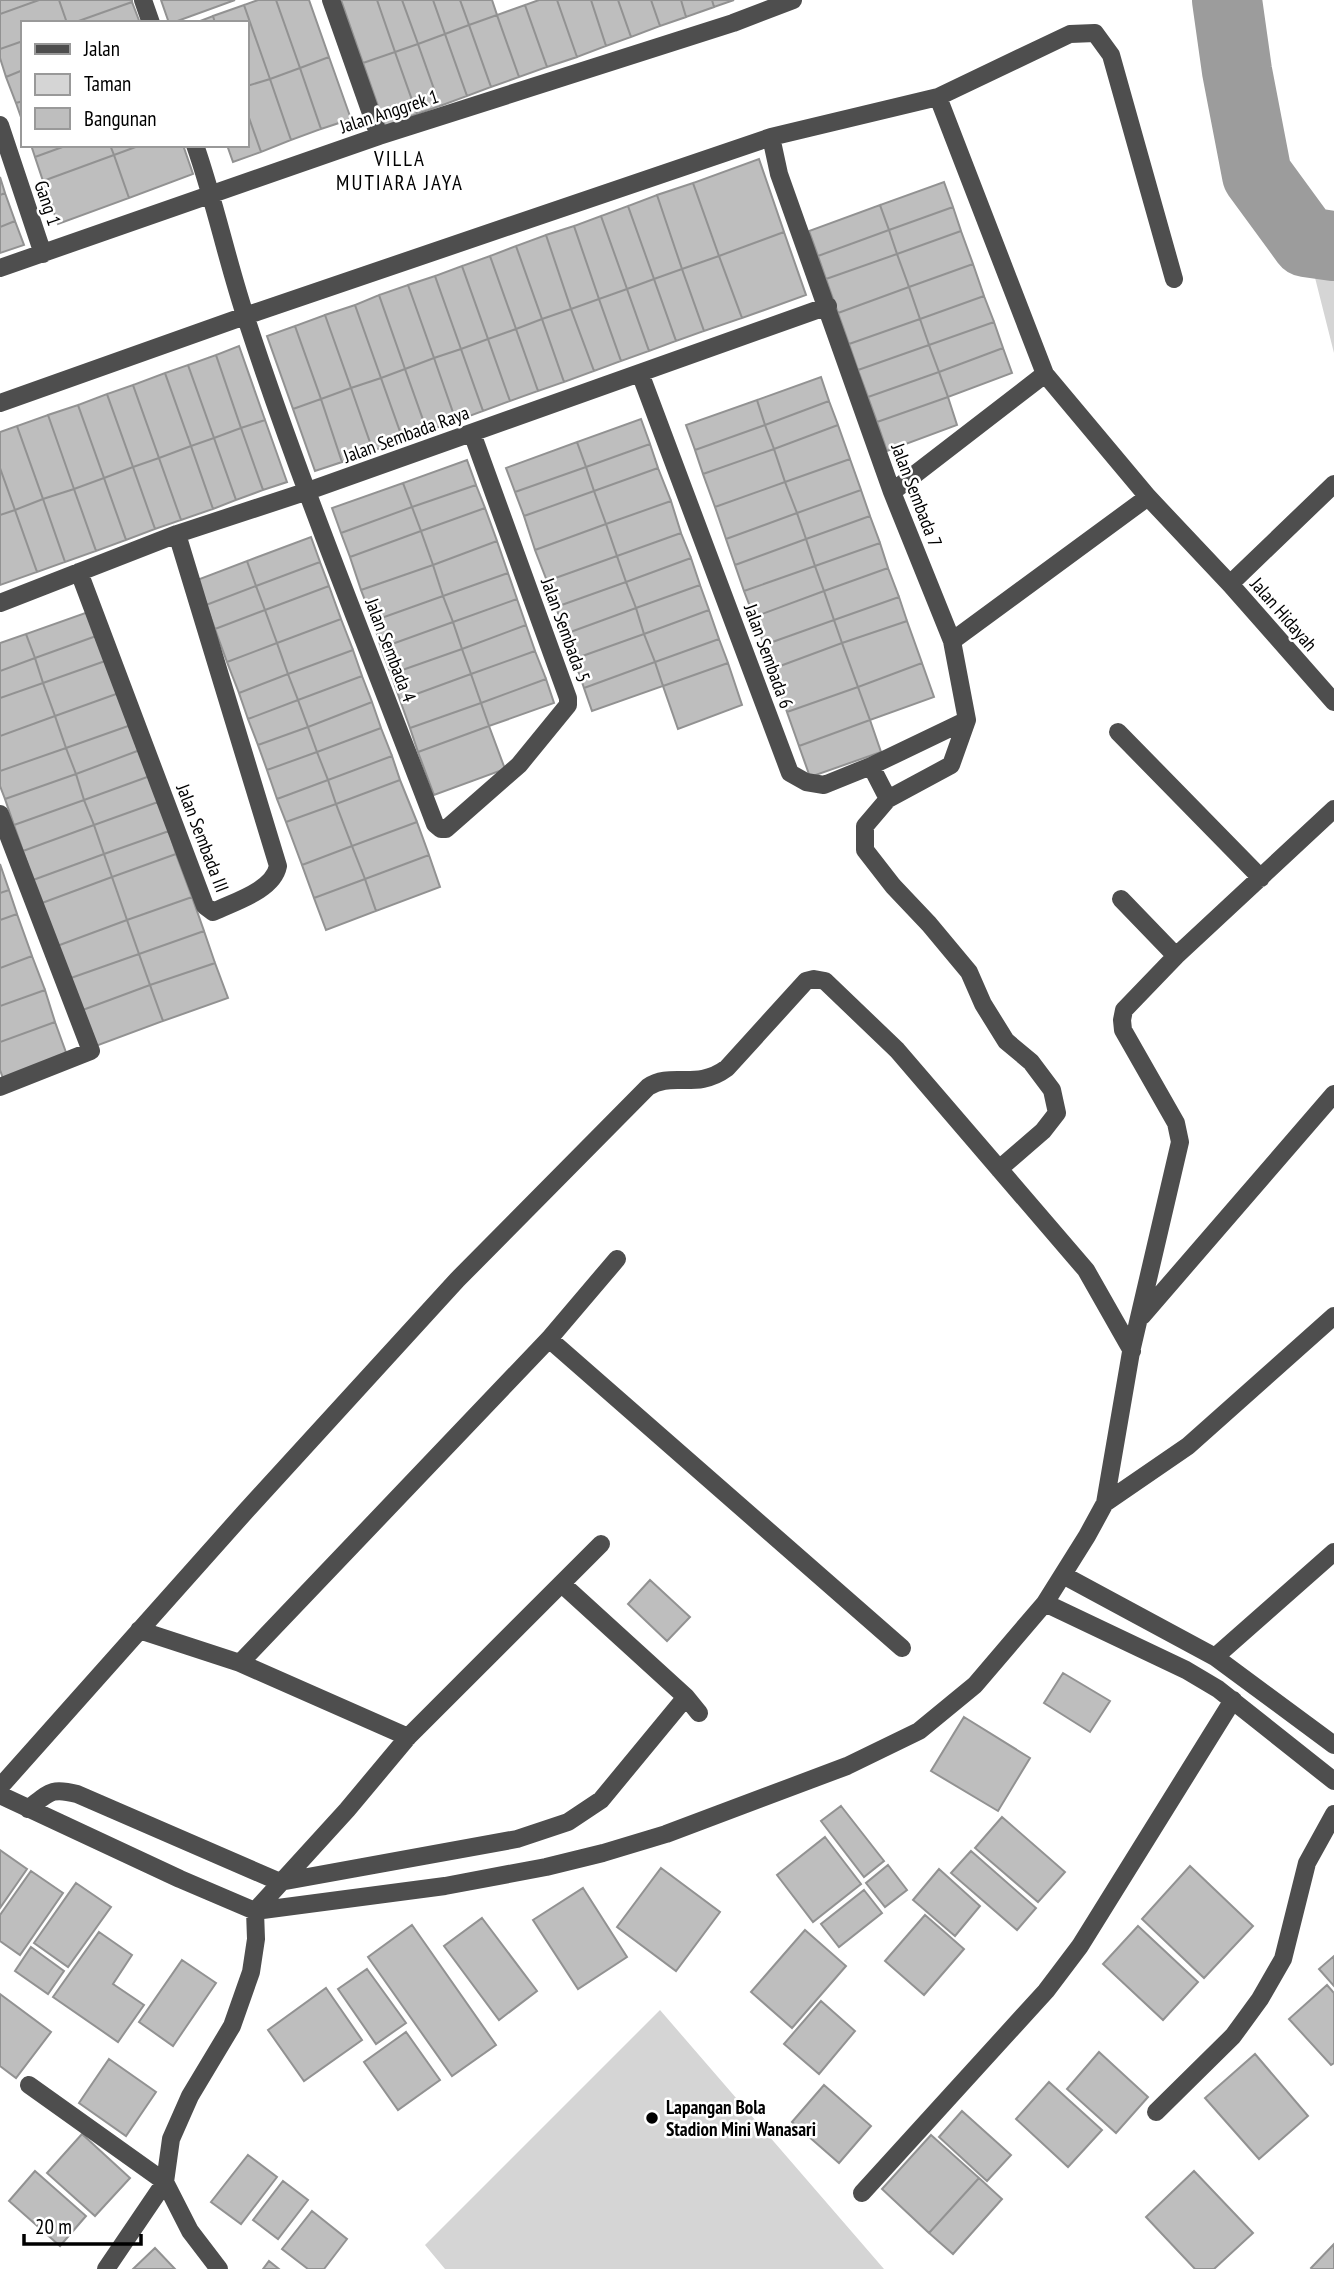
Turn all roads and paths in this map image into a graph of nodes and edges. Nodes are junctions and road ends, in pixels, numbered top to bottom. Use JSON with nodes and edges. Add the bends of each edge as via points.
{"nodes":[{"id":1,"x":143,"y":0,"type":"edge"},
{"id":2,"x":331,"y":0,"type":"edge"},
{"id":3,"x":793,"y":0,"type":"edge"},
{"id":4,"x":150,"y":21,"type":"edge"},
{"id":5,"x":938,"y":97,"type":"junction"},
{"id":6,"x":0,"y":125,"type":"edge"},
{"id":7,"x":379,"y":136,"type":"junction"},
{"id":8,"x":771,"y":137,"type":"junction"},
{"id":9,"x":196,"y":147,"type":"edge"},
{"id":10,"x":212,"y":194,"type":"junction"},
{"id":11,"x":43,"y":254,"type":"junction"},
{"id":12,"x":0,"y":268,"type":"edge"},
{"id":13,"x":1174,"y":279,"type":"dead end"},
{"id":14,"x":828,"y":306,"type":"junction"},
{"id":15,"x":246,"y":316,"type":"junction"},
{"id":16,"x":640,"y":373,"type":"junction"},
{"id":17,"x":1045,"y":374,"type":"junction"},
{"id":18,"x":0,"y":403,"type":"edge"},
{"id":19,"x":472,"y":433,"type":"junction"},
{"id":20,"x":1334,"y":484,"type":"edge"},
{"id":21,"x":307,"y":491,"type":"junction"},
{"id":22,"x":892,"y":492,"type":"junction"},
{"id":23,"x":1148,"y":497,"type":"junction"},
{"id":24,"x":177,"y":534,"type":"junction"},
{"id":25,"x":79,"y":572,"type":"junction"},
{"id":26,"x":1230,"y":584,"type":"junction"},
{"id":27,"x":0,"y":603,"type":"edge"},
{"id":28,"x":952,"y":641,"type":"junction"},
{"id":29,"x":1334,"y":702,"type":"edge"},
{"id":30,"x":967,"y":720,"type":"junction"},
{"id":31,"x":1118,"y":732,"type":"dead end"},
{"id":32,"x":871,"y":766,"type":"junction"},
{"id":33,"x":888,"y":799,"type":"junction"},
{"id":34,"x":1334,"y":809,"type":"edge"},
{"id":35,"x":0,"y":814,"type":"edge"},
{"id":36,"x":435,"y":824,"type":"joint"},
{"id":37,"x":1261,"y":878,"type":"junction"},
{"id":38,"x":1121,"y":899,"type":"dead end"},
{"id":39,"x":1176,"y":956,"type":"junction"},
{"id":40,"x":0,"y":1087,"type":"edge"},
{"id":41,"x":1334,"y":1094,"type":"edge"},
{"id":42,"x":999,"y":1169,"type":"junction"},
{"id":43,"x":617,"y":1259,"type":"dead end"},
{"id":44,"x":1334,"y":1316,"type":"edge"},
{"id":45,"x":1139,"y":1320,"type":"junction"},
{"id":46,"x":549,"y":1339,"type":"junction"},
{"id":47,"x":1132,"y":1350,"type":"junction"},
{"id":48,"x":1105,"y":1503,"type":"junction"},
{"id":49,"x":601,"y":1544,"type":"dead end"},
{"id":50,"x":1334,"y":1552,"type":"edge"},
{"id":51,"x":1063,"y":1575,"type":"junction"},
{"id":52,"x":562,"y":1584,"type":"junction"},
{"id":53,"x":1045,"y":1603,"type":"junction"},
{"id":54,"x":139,"y":1629,"type":"junction"},
{"id":55,"x":902,"y":1648,"type":"dead end"},
{"id":56,"x":1215,"y":1657,"type":"junction"},
{"id":57,"x":240,"y":1663,"type":"junction"},
{"id":58,"x":686,"y":1697,"type":"junction"},
{"id":59,"x":1233,"y":1700,"type":"junction"},
{"id":60,"x":699,"y":1713,"type":"dead end"},
{"id":61,"x":408,"y":1737,"type":"junction"},
{"id":62,"x":1334,"y":1745,"type":"edge"},
{"id":63,"x":1334,"y":1782,"type":"edge"},
{"id":64,"x":0,"y":1787,"type":"edge"},
{"id":65,"x":0,"y":1795,"type":"edge"},
{"id":66,"x":28,"y":1809,"type":"junction"},
{"id":67,"x":1334,"y":1814,"type":"edge"},
{"id":68,"x":280,"y":1882,"type":"junction"},
{"id":69,"x":255,"y":1910,"type":"junction"},
{"id":70,"x":29,"y":2085,"type":"dead end"},
{"id":71,"x":1156,"y":2112,"type":"dead end"},
{"id":72,"x":165,"y":2182,"type":"junction"},
{"id":73,"x":862,"y":2193,"type":"dead end"},
{"id":74,"x":106,"y":2269,"type":"edge"},
{"id":75,"x":219,"y":2269,"type":"edge"}],
"edges":[{"from":1,"to":4,"type":"street"},
{"from":2,"to":7,"type":"street"},
{"from":3,"to":7,"type":"street","name":"Jalan Anggrek 1"},
{"from":5,"to":8,"type":"street"},
{"from":5,"to":13,"type":"street","via":[[1070,34],[1095,33],[1111,55]]},
{"from":5,"to":17,"type":"street","name":"Jalan Hidayah"},
{"from":6,"to":11,"type":"street","name":"Gang 1"},
{"from":7,"to":10,"type":"street","name":"Jalan Anggrek 1"},
{"from":8,"to":14,"type":"street","name":"Jalan Sembada 7","via":[[779,174]]},
{"from":8,"to":15,"type":"street"},
{"from":9,"to":10,"type":"street","name":"Jalan Sembada 4"},
{"from":10,"to":11,"type":"street","name":"Jalan Anggrek 1"},
{"from":10,"to":15,"type":"street","name":"Jalan Sembada 4"},
{"from":11,"to":12,"type":"street","name":"Jalan Anggrek 1"},
{"from":14,"to":16,"type":"street","name":"Jalan Sembada Raya"},
{"from":14,"to":22,"type":"street","name":"Jalan Sembada 7"},
{"from":15,"to":18,"type":"street"},
{"from":15,"to":21,"type":"street","name":"Jalan Sembada 4"},
{"from":16,"to":19,"type":"street","name":"Jalan Sembada Raya"},
{"from":16,"to":32,"type":"street","name":"Jalan Sembada 6","via":[[790,773],[824,785]]},
{"from":17,"to":22,"type":"street"},
{"from":17,"to":23,"type":"street","name":"Jalan Hidayah"},
{"from":19,"to":21,"type":"street","name":"Jalan Sembada Raya"},
{"from":19,"to":36,"type":"street","name":"Jalan Sembada 5","via":[[568,705],[519,765],[446,829]]},
{"from":20,"to":26,"type":"street"},
{"from":21,"to":24,"type":"street","name":"Jalan Sembada Raya"},
{"from":21,"to":36,"type":"street","name":"Jalan Sembada 4"},
{"from":22,"to":28,"type":"street","name":"Jalan Sembada 7"},
{"from":23,"to":26,"type":"street","name":"Jalan Hidayah"},
{"from":23,"to":28,"type":"street"},
{"from":24,"to":25,"type":"street","name":"Jalan Sembada Raya"},
{"from":24,"to":25,"type":"street","name":"Jalan Sembada III","via":[[278,866],[276,874],[254,892],[213,912],[205,906]]},
{"from":25,"to":27,"type":"street","name":"Jalan Sembada Raya"},
{"from":26,"to":29,"type":"street","name":"Jalan Hidayah"},
{"from":28,"to":30,"type":"street","name":"Jalan Sembada 7"},
{"from":30,"to":32,"type":"street","name":"Jalan Sembada 6"},
{"from":30,"to":33,"type":"street","via":[[951,765]]},
{"from":31,"to":37,"type":"street"},
{"from":32,"to":33,"type":"street"},
{"from":33,"to":42,"type":"street","via":[[866,826],[865,850],[969,972],[1006,1041],[1031,1062],[1052,1090],[1057,1113]]},
{"from":34,"to":37,"type":"street"},
{"from":35,"to":40,"type":"street","via":[[91,1051]]},
{"from":37,"to":39,"type":"street"},
{"from":38,"to":39,"type":"street"},
{"from":39,"to":45,"type":"street","via":[[1124,1010],[1122,1020],[1123,1030],[1176,1124],[1180,1142]]},
{"from":41,"to":45,"type":"street"},
{"from":42,"to":47,"type":"street","via":[[1086,1270]]},
{"from":42,"to":54,"type":"street","via":[[897,1051],[825,981],[806,981],[719,1074],[705,1080],[660,1081],[648,1087],[457,1280]]},
{"from":43,"to":46,"type":"street"},
{"from":44,"to":48,"type":"street","via":[[1188,1446]]},
{"from":45,"to":47,"type":"street"},
{"from":46,"to":55,"type":"street"},
{"from":46,"to":57,"type":"street"},
{"from":47,"to":48,"type":"street"},
{"from":48,"to":51,"type":"street"},
{"from":49,"to":52,"type":"street"},
{"from":50,"to":56,"type":"street"},
{"from":51,"to":53,"type":"street"},
{"from":51,"to":56,"type":"street"},
{"from":52,"to":58,"type":"street"},
{"from":52,"to":61,"type":"street"},
{"from":53,"to":59,"type":"street","via":[[1186,1670]]},
{"from":53,"to":69,"type":"street","via":[[954,1704],[919,1731],[847,1766],[666,1834],[546,1867],[445,1886]]},
{"from":54,"to":57,"type":"street"},
{"from":54,"to":64,"type":"street"},
{"from":56,"to":62,"type":"street"},
{"from":57,"to":61,"type":"street"},
{"from":58,"to":60,"type":"street"},
{"from":58,"to":68,"type":"street","via":[[601,1800],[568,1822],[517,1839]]},
{"from":59,"to":63,"type":"street"},
{"from":59,"to":73,"type":"street","via":[[1080,1946],[1046,1991]]},
{"from":61,"to":68,"type":"street"},
{"from":65,"to":66,"type":"street"},
{"from":66,"to":68,"type":"street","via":[[59,1790],[77,1794]]},
{"from":66,"to":69,"type":"street"},
{"from":67,"to":71,"type":"street","via":[[1307,1863],[1283,1959],[1260,1999],[1233,2036]]},
{"from":68,"to":69,"type":"street"},
{"from":69,"to":72,"type":"street","via":[[251,1972],[232,2026],[190,2096],[171,2139]]},
{"from":70,"to":72,"type":"street"},
{"from":72,"to":74,"type":"street"},
{"from":72,"to":75,"type":"street","via":[[190,2231]]}]}
